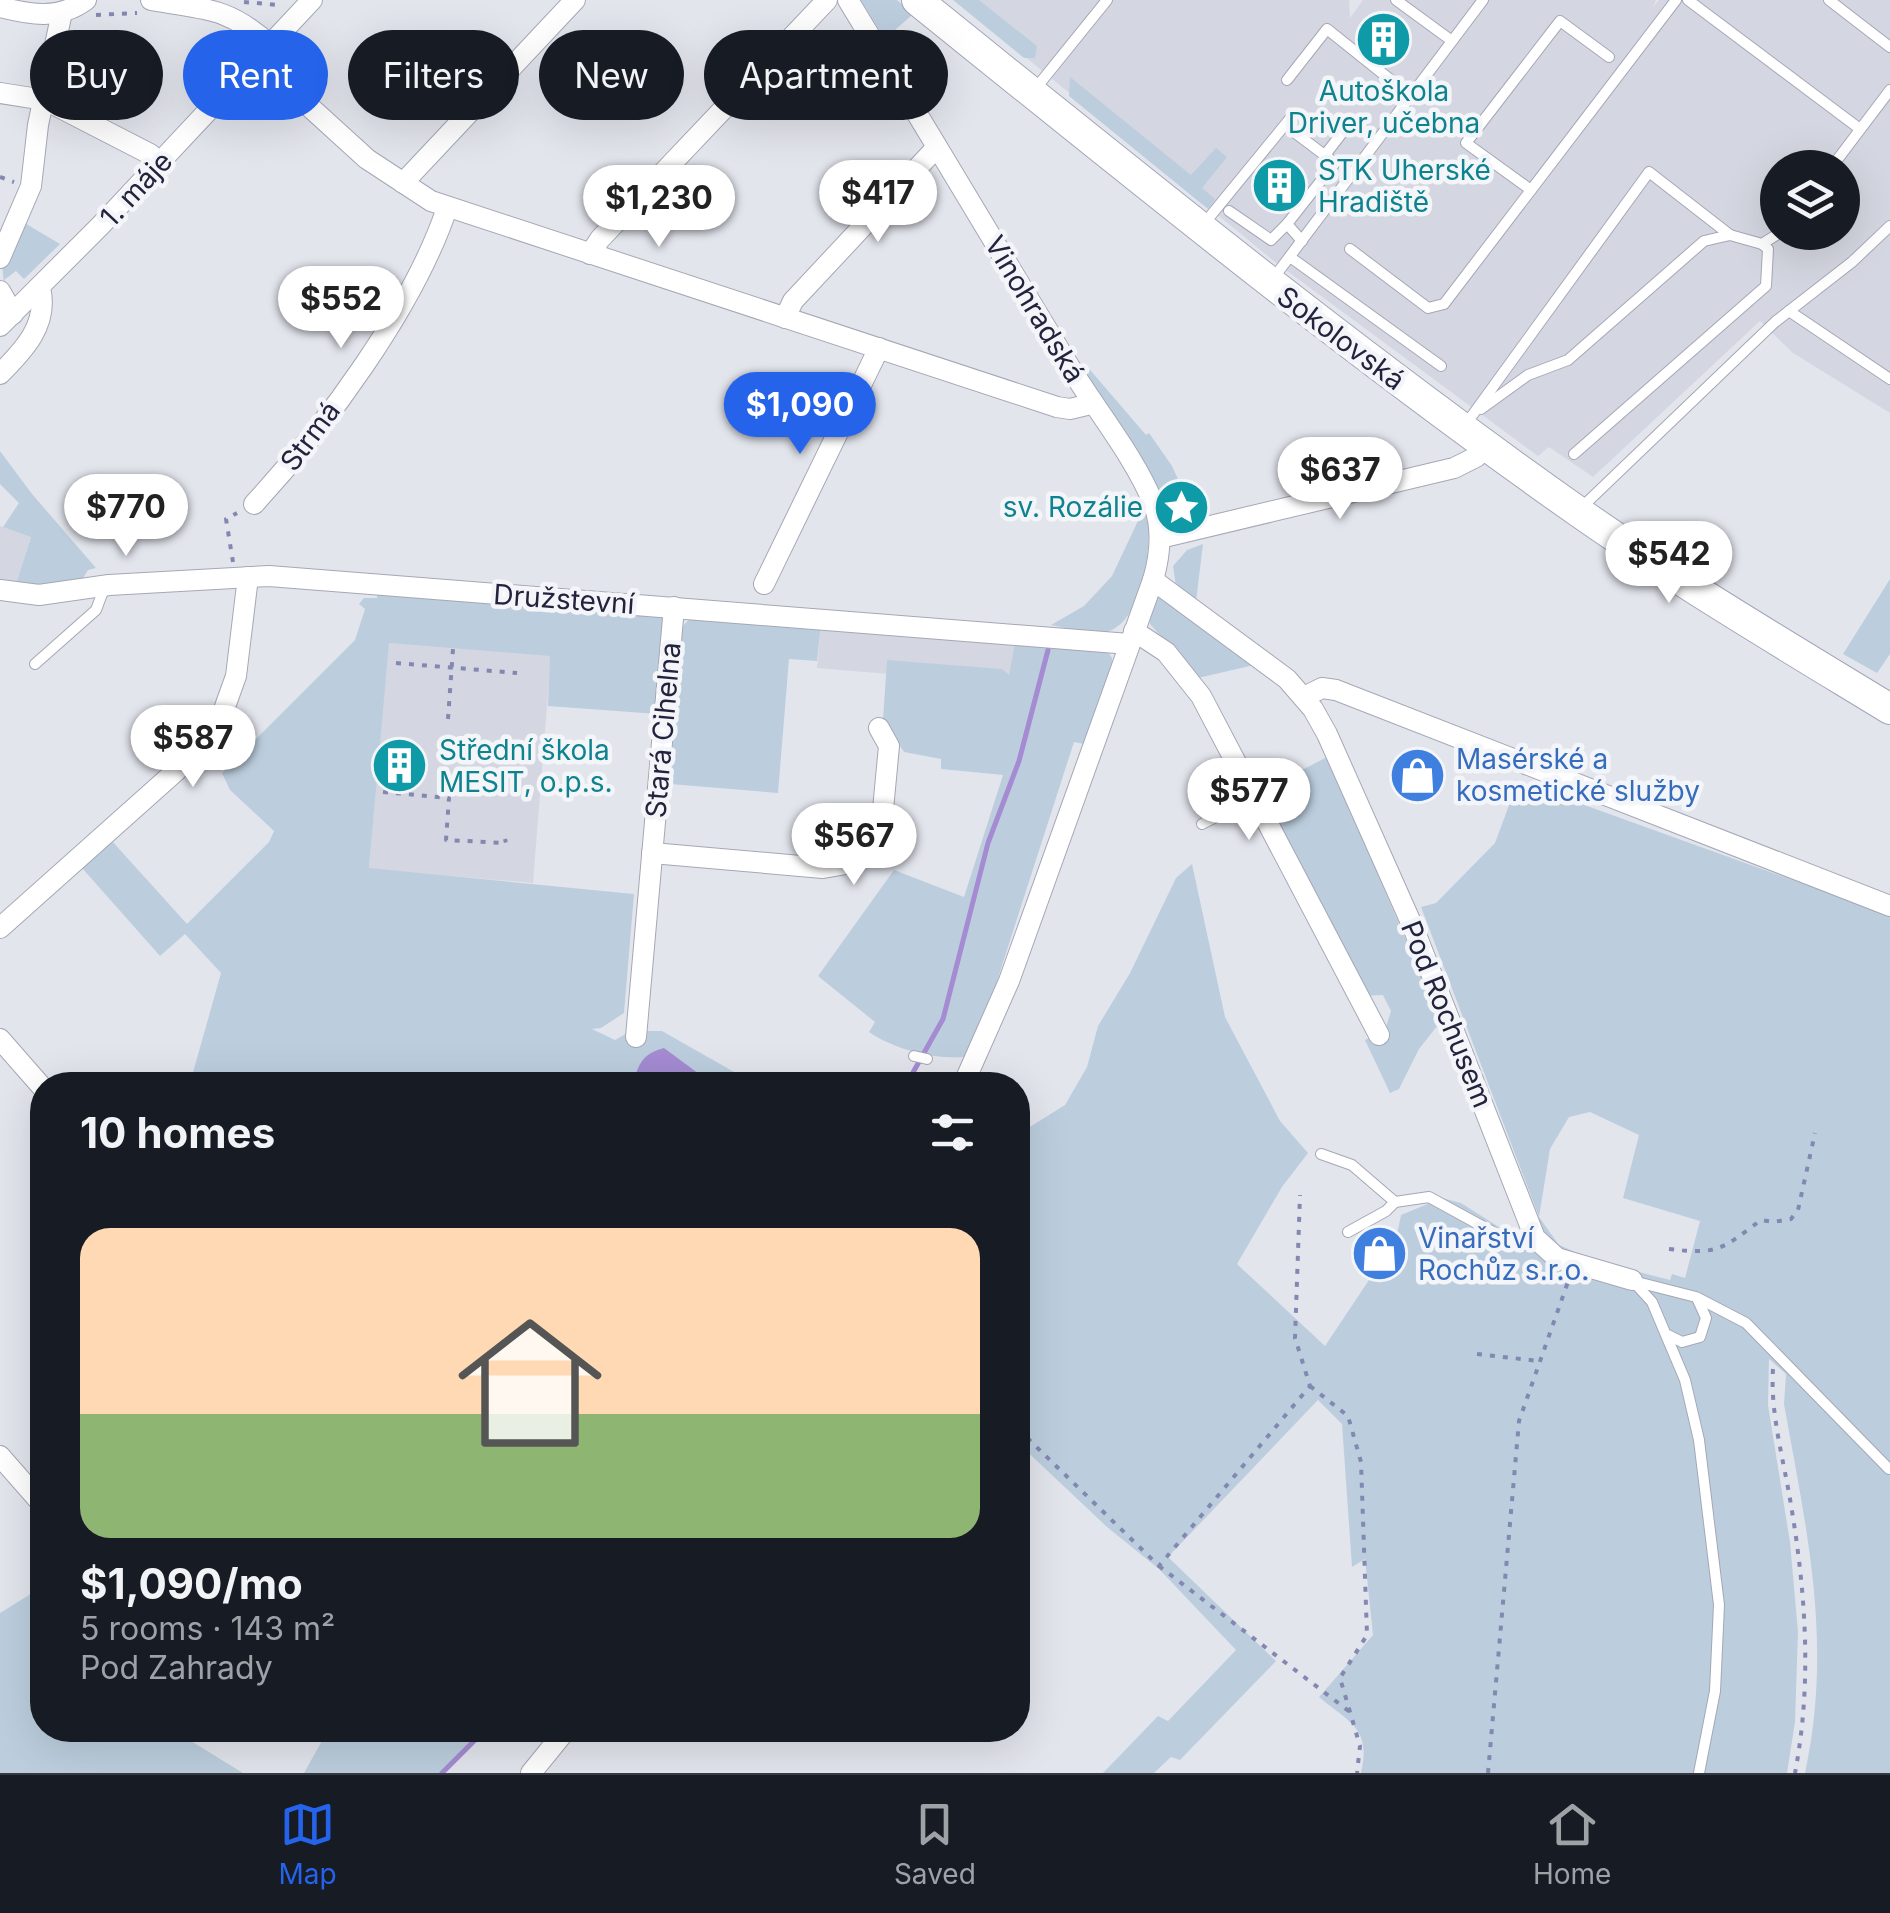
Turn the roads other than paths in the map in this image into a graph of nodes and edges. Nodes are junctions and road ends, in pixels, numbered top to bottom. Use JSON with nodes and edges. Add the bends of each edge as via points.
{"nodes":[{"id":1,"x":86,"y":0,"type":"edge"},
{"id":2,"x":151,"y":0,"type":"edge"},
{"id":3,"x":575,"y":0,"type":"edge"},
{"id":4,"x":826,"y":0,"type":"edge"},
{"id":5,"x":848,"y":0,"type":"edge"},
{"id":6,"x":918,"y":0,"type":"edge"},
{"id":7,"x":1107,"y":0,"type":"edge"},
{"id":8,"x":1396,"y":0,"type":"edge"},
{"id":9,"x":1483,"y":0,"type":"edge"},
{"id":10,"x":1676,"y":0,"type":"edge"},
{"id":11,"x":1688,"y":0,"type":"edge"},
{"id":12,"x":1829,"y":0,"type":"edge"},
{"id":13,"x":301,"y":1,"type":"edge"},
{"id":14,"x":0,"y":7,"type":"edge"},
{"id":15,"x":62,"y":12,"type":"junction"},
{"id":16,"x":59,"y":30,"type":"edge"},
{"id":17,"x":250,"y":30,"type":"edge"},
{"id":18,"x":279,"y":30,"type":"edge"},
{"id":19,"x":1452,"y":41,"type":"junction"},
{"id":20,"x":1890,"y":47,"type":"edge"},
{"id":21,"x":1609,"y":57,"type":"dead end"},
{"id":22,"x":1288,"y":80,"type":"dead end"},
{"id":23,"x":1890,"y":90,"type":"edge"},
{"id":24,"x":0,"y":93,"type":"edge"},
{"id":25,"x":1032,"y":93,"type":"junction"},
{"id":26,"x":1412,"y":97,"type":"junction"},
{"id":27,"x":30,"y":98,"type":"edge"},
{"id":28,"x":1292,"y":115,"type":"dead end"},
{"id":29,"x":39,"y":120,"type":"edge"},
{"id":30,"x":84,"y":120,"type":"edge"},
{"id":31,"x":200,"y":120,"type":"edge"},
{"id":32,"x":323,"y":120,"type":"edge"},
{"id":33,"x":1860,"y":129,"type":"junction"},
{"id":34,"x":1344,"y":130,"type":"dead end"},
{"id":35,"x":1294,"y":132,"type":"dead end"},
{"id":36,"x":938,"y":147,"type":"junction"},
{"id":37,"x":1844,"y":150,"type":"edge"},
{"id":38,"x":1325,"y":155,"type":"junction"},
{"id":39,"x":160,"y":163,"type":"junction"},
{"id":40,"x":402,"y":183,"type":"junction"},
{"id":41,"x":1531,"y":190,"type":"junction"},
{"id":42,"x":447,"y":208,"type":"junction"},
{"id":43,"x":1229,"y":212,"type":"dead end"},
{"id":44,"x":1288,"y":224,"type":"junction"},
{"id":45,"x":1890,"y":226,"type":"edge"},
{"id":46,"x":1200,"y":230,"type":"junction"},
{"id":47,"x":1730,"y":235,"type":"junction"},
{"id":48,"x":1302,"y":240,"type":"junction"},
{"id":49,"x":1760,"y":243,"type":"edge"},
{"id":50,"x":1350,"y":249,"type":"dead end"},
{"id":51,"x":1768,"y":250,"type":"edge"},
{"id":52,"x":590,"y":254,"type":"junction"},
{"id":53,"x":0,"y":258,"type":"edge"},
{"id":54,"x":1290,"y":258,"type":"junction"},
{"id":55,"x":1269,"y":284,"type":"junction"},
{"id":56,"x":40,"y":288,"type":"junction"},
{"id":57,"x":0,"y":291,"type":"edge"},
{"id":58,"x":1789,"y":311,"type":"junction"},
{"id":59,"x":785,"y":318,"type":"junction"},
{"id":60,"x":7,"y":320,"type":"edge"},
{"id":61,"x":880,"y":348,"type":"junction"},
{"id":62,"x":1440,"y":366,"type":"dead end"},
{"id":63,"x":0,"y":374,"type":"edge"},
{"id":64,"x":1890,"y":379,"type":"edge"},
{"id":65,"x":1092,"y":404,"type":"junction"},
{"id":66,"x":1475,"y":429,"type":"junction"},
{"id":67,"x":1574,"y":454,"type":"dead end"},
{"id":68,"x":254,"y":504,"type":"road end"},
{"id":69,"x":1578,"y":512,"type":"junction"},
{"id":70,"x":1160,"y":538,"type":"junction"},
{"id":71,"x":242,"y":577,"type":"junction"},
{"id":72,"x":1153,"y":580,"type":"junction"},
{"id":73,"x":764,"y":584,"type":"dead end"},
{"id":74,"x":105,"y":586,"type":"junction"},
{"id":75,"x":0,"y":590,"type":"edge"},
{"id":76,"x":674,"y":607,"type":"junction"},
{"id":77,"x":1131,"y":638,"type":"junction"},
{"id":78,"x":35,"y":664,"type":"dead end"},
{"id":79,"x":1304,"y":696,"type":"junction"},
{"id":80,"x":1890,"y":709,"type":"edge"},
{"id":81,"x":879,"y":728,"type":"dead end"},
{"id":82,"x":1254,"y":798,"type":"junction"},
{"id":83,"x":1202,"y":824,"type":"dead end"},
{"id":84,"x":652,"y":853,"type":"junction"},
{"id":85,"x":1890,"y":906,"type":"edge"},
{"id":86,"x":0,"y":928,"type":"edge"},
{"id":87,"x":1379,"y":1035,"type":"dead end"},
{"id":88,"x":636,"y":1037,"type":"dead end"},
{"id":89,"x":0,"y":1040,"type":"edge"},
{"id":90,"x":914,"y":1056,"type":"dead end"},
{"id":91,"x":928,"y":1058,"type":"dead end"},
{"id":92,"x":969,"y":1072,"type":"edge"},
{"id":93,"x":30,"y":1074,"type":"edge"},
{"id":94,"x":1321,"y":1154,"type":"dead end"},
{"id":95,"x":1395,"y":1202,"type":"junction"},
{"id":96,"x":1348,"y":1232,"type":"dead end"},
{"id":97,"x":1538,"y":1242,"type":"junction"},
{"id":98,"x":1632,"y":1280,"type":"junction"},
{"id":99,"x":1696,"y":1297,"type":"junction"},
{"id":100,"x":1664,"y":1331,"type":"junction"},
{"id":101,"x":0,"y":1456,"type":"edge"},
{"id":102,"x":1888,"y":1468,"type":"edge"},
{"id":103,"x":30,"y":1490,"type":"edge"},
{"id":104,"x":556,"y":1742,"type":"edge"},
{"id":105,"x":530,"y":1773,"type":"edge"},
{"id":106,"x":1699,"y":1773,"type":"edge"}],
"edges":[{"from":1,"to":15,"type":"street"},
{"from":2,"to":17,"type":"street","via":[[230,14]]},
{"from":3,"to":40,"type":"street"},
{"from":4,"to":52,"type":"street"},
{"from":5,"to":36,"type":"street","name":"Vinohradská"},
{"from":6,"to":25,"type":"main road","name":"Sokolovská"},
{"from":7,"to":25,"type":"lane"},
{"from":8,"to":19,"type":"lane"},
{"from":9,"to":19,"type":"lane"},
{"from":10,"to":41,"type":"lane"},
{"from":11,"to":33,"type":"lane"},
{"from":12,"to":20,"type":"lane"},
{"from":13,"to":18,"type":"street","name":"1. máje"},
{"from":14,"to":15,"type":"street","via":[[34,15]]},
{"from":15,"to":16,"type":"street"},
{"from":19,"to":26,"type":"lane"},
{"from":21,"to":41,"type":"lane","via":[[1560,20],[1466,144]]},
{"from":22,"to":26,"type":"lane","via":[[1327,28]]},
{"from":23,"to":33,"type":"lane"},
{"from":24,"to":27,"type":"street"},
{"from":25,"to":46,"type":"main road","name":"Sokolovská"},
{"from":26,"to":48,"type":"lane"},
{"from":28,"to":46,"type":"lane"},
{"from":29,"to":53,"type":"street","via":[[28,198]]},
{"from":30,"to":39,"type":"street"},
{"from":31,"to":39,"type":"street","name":"1. máje"},
{"from":32,"to":40,"type":"street"},
{"from":33,"to":37,"type":"lane"},
{"from":34,"to":38,"type":"lane"},
{"from":35,"to":38,"type":"lane"},
{"from":36,"to":59,"type":"street"},
{"from":36,"to":65,"type":"street","name":"Vinohradská"},
{"from":38,"to":44,"type":"lane","via":[[1335,163]]},
{"from":39,"to":56,"type":"street","name":"1. máje"},
{"from":40,"to":42,"type":"street"},
{"from":41,"to":50,"type":"lane","via":[[1436,308]]},
{"from":42,"to":52,"type":"street"},
{"from":42,"to":68,"type":"street","name":"Strmá","via":[[386,329],[296,459]]},
{"from":43,"to":44,"type":"lane","via":[[1270,240]]},
{"from":44,"to":48,"type":"lane"},
{"from":45,"to":58,"type":"lane"},
{"from":46,"to":55,"type":"main road","name":"Sokolovská"},
{"from":47,"to":49,"type":"lane"},
{"from":47,"to":66,"type":"lane","via":[[1704,242],[1568,360],[1528,375],[1494,402]]},
{"from":47,"to":66,"type":"lane","via":[[1650,172]]},
{"from":48,"to":54,"type":"lane"},
{"from":51,"to":67,"type":"lane","via":[[1766,286]]},
{"from":52,"to":59,"type":"street"},
{"from":54,"to":55,"type":"lane"},
{"from":54,"to":62,"type":"lane"},
{"from":55,"to":66,"type":"main road","name":"Sokolovská"},
{"from":56,"to":60,"type":"street","name":"1. máje"},
{"from":56,"to":63,"type":"street","via":[[38,327]]},
{"from":57,"to":60,"type":"street"},
{"from":58,"to":64,"type":"lane"},
{"from":58,"to":69,"type":"lane"},
{"from":59,"to":61,"type":"street"},
{"from":61,"to":65,"type":"street","via":[[1057,407]]},
{"from":61,"to":73,"type":"street"},
{"from":65,"to":70,"type":"street","name":"Vinohradská","via":[[1144,484]]},
{"from":66,"to":69,"type":"main road","name":"Sokolovská"},
{"from":66,"to":70,"type":"street","via":[[1476,458],[1454,468]]},
{"from":69,"to":80,"type":"main road","name":"Sokolovská"},
{"from":70,"to":72,"type":"street","name":"Vinohradská"},
{"from":71,"to":74,"type":"street","name":"Družstevní"},
{"from":71,"to":76,"type":"street","name":"Družstevní"},
{"from":71,"to":86,"type":"street","via":[[236,676],[217,730]]},
{"from":72,"to":77,"type":"street","name":"Vinohradská"},
{"from":72,"to":79,"type":"street","name":"Pod Rochusem"},
{"from":74,"to":75,"type":"street","name":"Družstevní","via":[[39,595]]},
{"from":74,"to":78,"type":"lane","via":[[96,610]]},
{"from":76,"to":77,"type":"street","name":"Družstevní"},
{"from":76,"to":84,"type":"street","name":"Stará Cihelna"},
{"from":77,"to":82,"type":"street","via":[[1157,644],[1185,674]]},
{"from":77,"to":92,"type":"street","name":"Vinohradská","via":[[1010,981]]},
{"from":79,"to":85,"type":"street","via":[[1336,690]]},
{"from":79,"to":97,"type":"street","name":"Pod Rochusem","via":[[1413,927]]},
{"from":81,"to":84,"type":"street","name":"Stará Cihelna","via":[[888,746],[882,820],[868,851],[852,862],[823,868]]},
{"from":82,"to":83,"type":"lane"},
{"from":82,"to":87,"type":"street"},
{"from":84,"to":88,"type":"street","name":"Stará Cihelna"},
{"from":89,"to":93,"type":"street"},
{"from":90,"to":91,"type":"lane"},
{"from":94,"to":95,"type":"lane","via":[[1352,1165]]},
{"from":95,"to":96,"type":"lane"},
{"from":95,"to":97,"type":"lane","via":[[1429,1198],[1511,1242]]},
{"from":97,"to":98,"type":"street","via":[[1558,1258]]},
{"from":98,"to":99,"type":"lane"},
{"from":98,"to":100,"type":"lane","via":[[1648,1294]]},
{"from":99,"to":100,"type":"lane","via":[[1706,1318],[1700,1337],[1676,1341]]},
{"from":99,"to":102,"type":"lane","via":[[1746,1323]]},
{"from":100,"to":106,"type":"lane","via":[[1694,1406],[1717,1575],[1718,1663]]},
{"from":101,"to":103,"type":"street"},
{"from":104,"to":105,"type":"street"}]}
